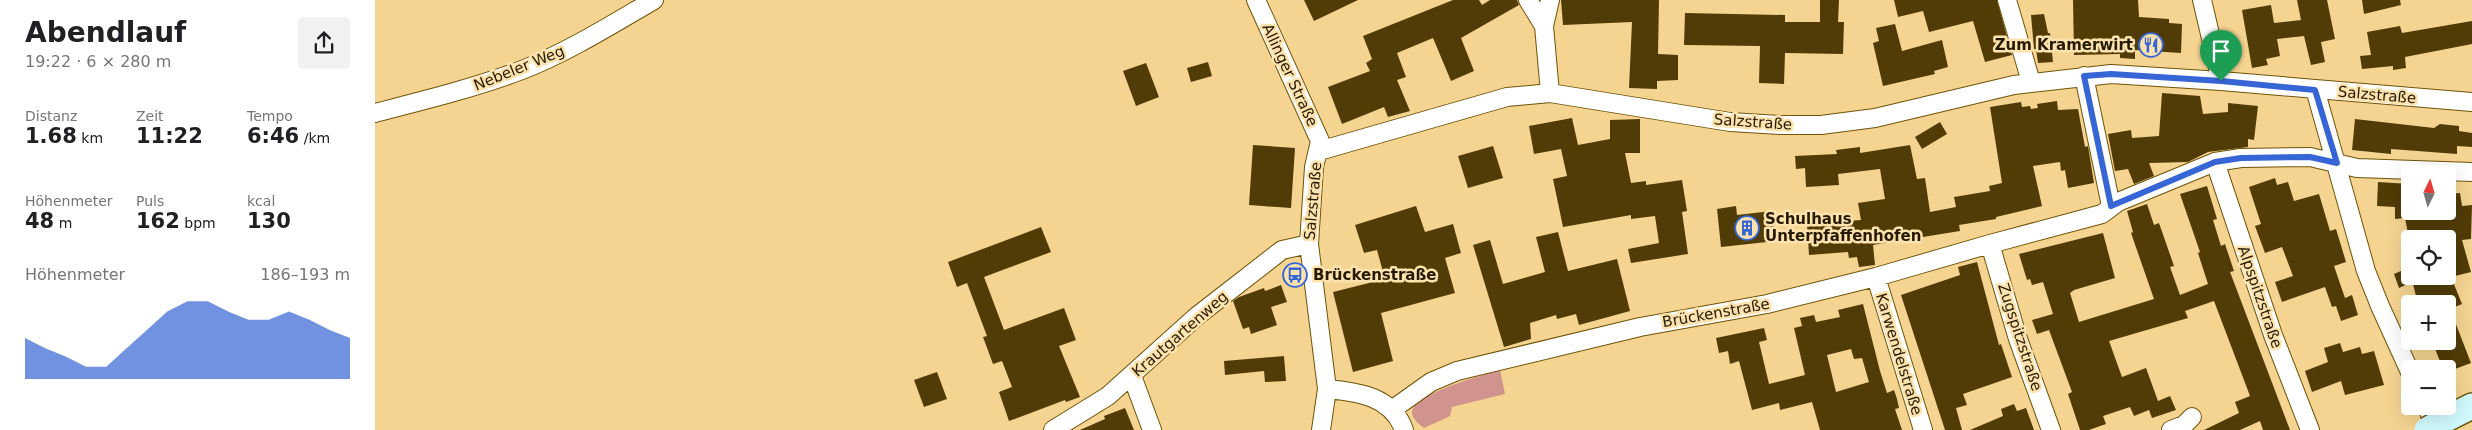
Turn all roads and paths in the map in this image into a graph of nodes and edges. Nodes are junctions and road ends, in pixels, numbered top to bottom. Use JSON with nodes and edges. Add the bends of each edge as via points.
{"nodes":[{"id":1,"x":653,"y":0,"type":"edge"},
{"id":2,"x":1256,"y":0,"type":"edge"},
{"id":3,"x":1528,"y":0,"type":"edge"},
{"id":4,"x":1551,"y":0,"type":"edge"},
{"id":5,"x":2007,"y":0,"type":"edge"},
{"id":6,"x":2202,"y":0,"type":"edge"},
{"id":7,"x":1545,"y":26,"type":"junction"},
{"id":8,"x":2084,"y":76,"type":"junction"},
{"id":9,"x":2221,"y":81,"type":"junction"},
{"id":10,"x":2031,"y":82,"type":"junction"},
{"id":11,"x":2315,"y":90,"type":"junction"},
{"id":12,"x":1550,"y":93,"type":"junction"},
{"id":13,"x":2472,"y":102,"type":"edge"},
{"id":14,"x":375,"y":113,"type":"edge"},
{"id":15,"x":1319,"y":151,"type":"junction"},
{"id":16,"x":2215,"y":162,"type":"junction"},
{"id":17,"x":2337,"y":163,"type":"junction"},
{"id":18,"x":2472,"y":172,"type":"edge"},
{"id":19,"x":2111,"y":206,"type":"junction"},
{"id":20,"x":1309,"y":244,"type":"junction"},
{"id":21,"x":1990,"y":244,"type":"junction"},
{"id":22,"x":1876,"y":277,"type":"junction"},
{"id":23,"x":2404,"y":360,"type":"edge"},
{"id":24,"x":1132,"y":376,"type":"junction"},
{"id":25,"x":1327,"y":389,"type":"junction"},
{"id":26,"x":2472,"y":406,"type":"edge"},
{"id":27,"x":1393,"y":409,"type":"junction"},
{"id":28,"x":2435,"y":415,"type":"edge"},
{"id":29,"x":2192,"y":417,"type":"dead end"},
{"id":30,"x":2444,"y":424,"type":"edge"},
{"id":31,"x":1060,"y":428,"type":"edge"},
{"id":32,"x":1152,"y":430,"type":"edge"},
{"id":33,"x":1321,"y":430,"type":"edge"},
{"id":34,"x":1404,"y":430,"type":"edge"},
{"id":35,"x":1923,"y":430,"type":"edge"},
{"id":36,"x":2051,"y":430,"type":"edge"},
{"id":37,"x":2171,"y":430,"type":"edge"},
{"id":38,"x":2309,"y":430,"type":"edge"},
{"id":39,"x":2427,"y":430,"type":"edge"}],
"edges":[{"from":1,"to":14,"type":"street","name":"Nebeler Weg","via":[[591,38],[523,69],[461,91]]},
{"from":2,"to":15,"type":"street","name":"Allinger Straße","via":[[1320,141]]},
{"from":3,"to":7,"type":"street"},
{"from":4,"to":7,"type":"street"},
{"from":5,"to":10,"type":"street"},
{"from":6,"to":9,"type":"street"},
{"from":7,"to":12,"type":"street"},
{"from":8,"to":9,"type":"street","name":"Salzstraße","via":[[2111,74]]},
{"from":8,"to":10,"type":"street","name":"Salzstraße"},
{"from":8,"to":19,"type":"street"},
{"from":9,"to":11,"type":"street","name":"Salzstraße"},
{"from":10,"to":12,"type":"street","name":"Salzstraße","via":[[1875,118],[1821,125],[1730,122]]},
{"from":11,"to":13,"type":"street","name":"Salzstraße"},
{"from":11,"to":17,"type":"street"},
{"from":12,"to":15,"type":"street","name":"Salzstraße","via":[[1507,97]]},
{"from":15,"to":20,"type":"street","name":"Salzstraße","via":[[1313,167]]},
{"from":16,"to":17,"type":"street","name":"Brückenstraße","via":[[2241,158],[2310,157]]},
{"from":16,"to":19,"type":"street","name":"Brückenstraße"},
{"from":16,"to":38,"type":"street","name":"Alpspitzstraße","via":[[2266,317]]},
{"from":17,"to":18,"type":"street","name":"Brückenstraße","via":[[2357,168]]},
{"from":17,"to":23,"type":"street","via":[[2366,271]]},
{"from":19,"to":21,"type":"street","name":"Brückenstraße","via":[[2102,214]]},
{"from":20,"to":24,"type":"street","name":"Krautgartenweg","via":[[1282,250],[1197,316]]},
{"from":20,"to":25,"type":"street","name":"Salzstraße"},
{"from":21,"to":22,"type":"street","name":"Brückenstraße"},
{"from":21,"to":36,"type":"street","name":"Zugspitzstraße"},
{"from":22,"to":27,"type":"street","name":"Brückenstraße","via":[[1767,304],[1640,327],[1457,371],[1431,382]]},
{"from":22,"to":35,"type":"street","name":"Karwendelstraße"},
{"from":24,"to":31,"type":"street","name":"Krautgartenweg"},
{"from":24,"to":32,"type":"street"},
{"from":25,"to":27,"type":"street","via":[[1373,398]]},
{"from":25,"to":33,"type":"street","name":"Salzstraße"},
{"from":26,"to":30,"type":"main road"},
{"from":27,"to":34,"type":"street"},
{"from":28,"to":30,"type":"street"},
{"from":29,"to":37,"type":"street","via":[[2184,425]]},
{"from":30,"to":39,"type":"main road","bridge":true}]}
